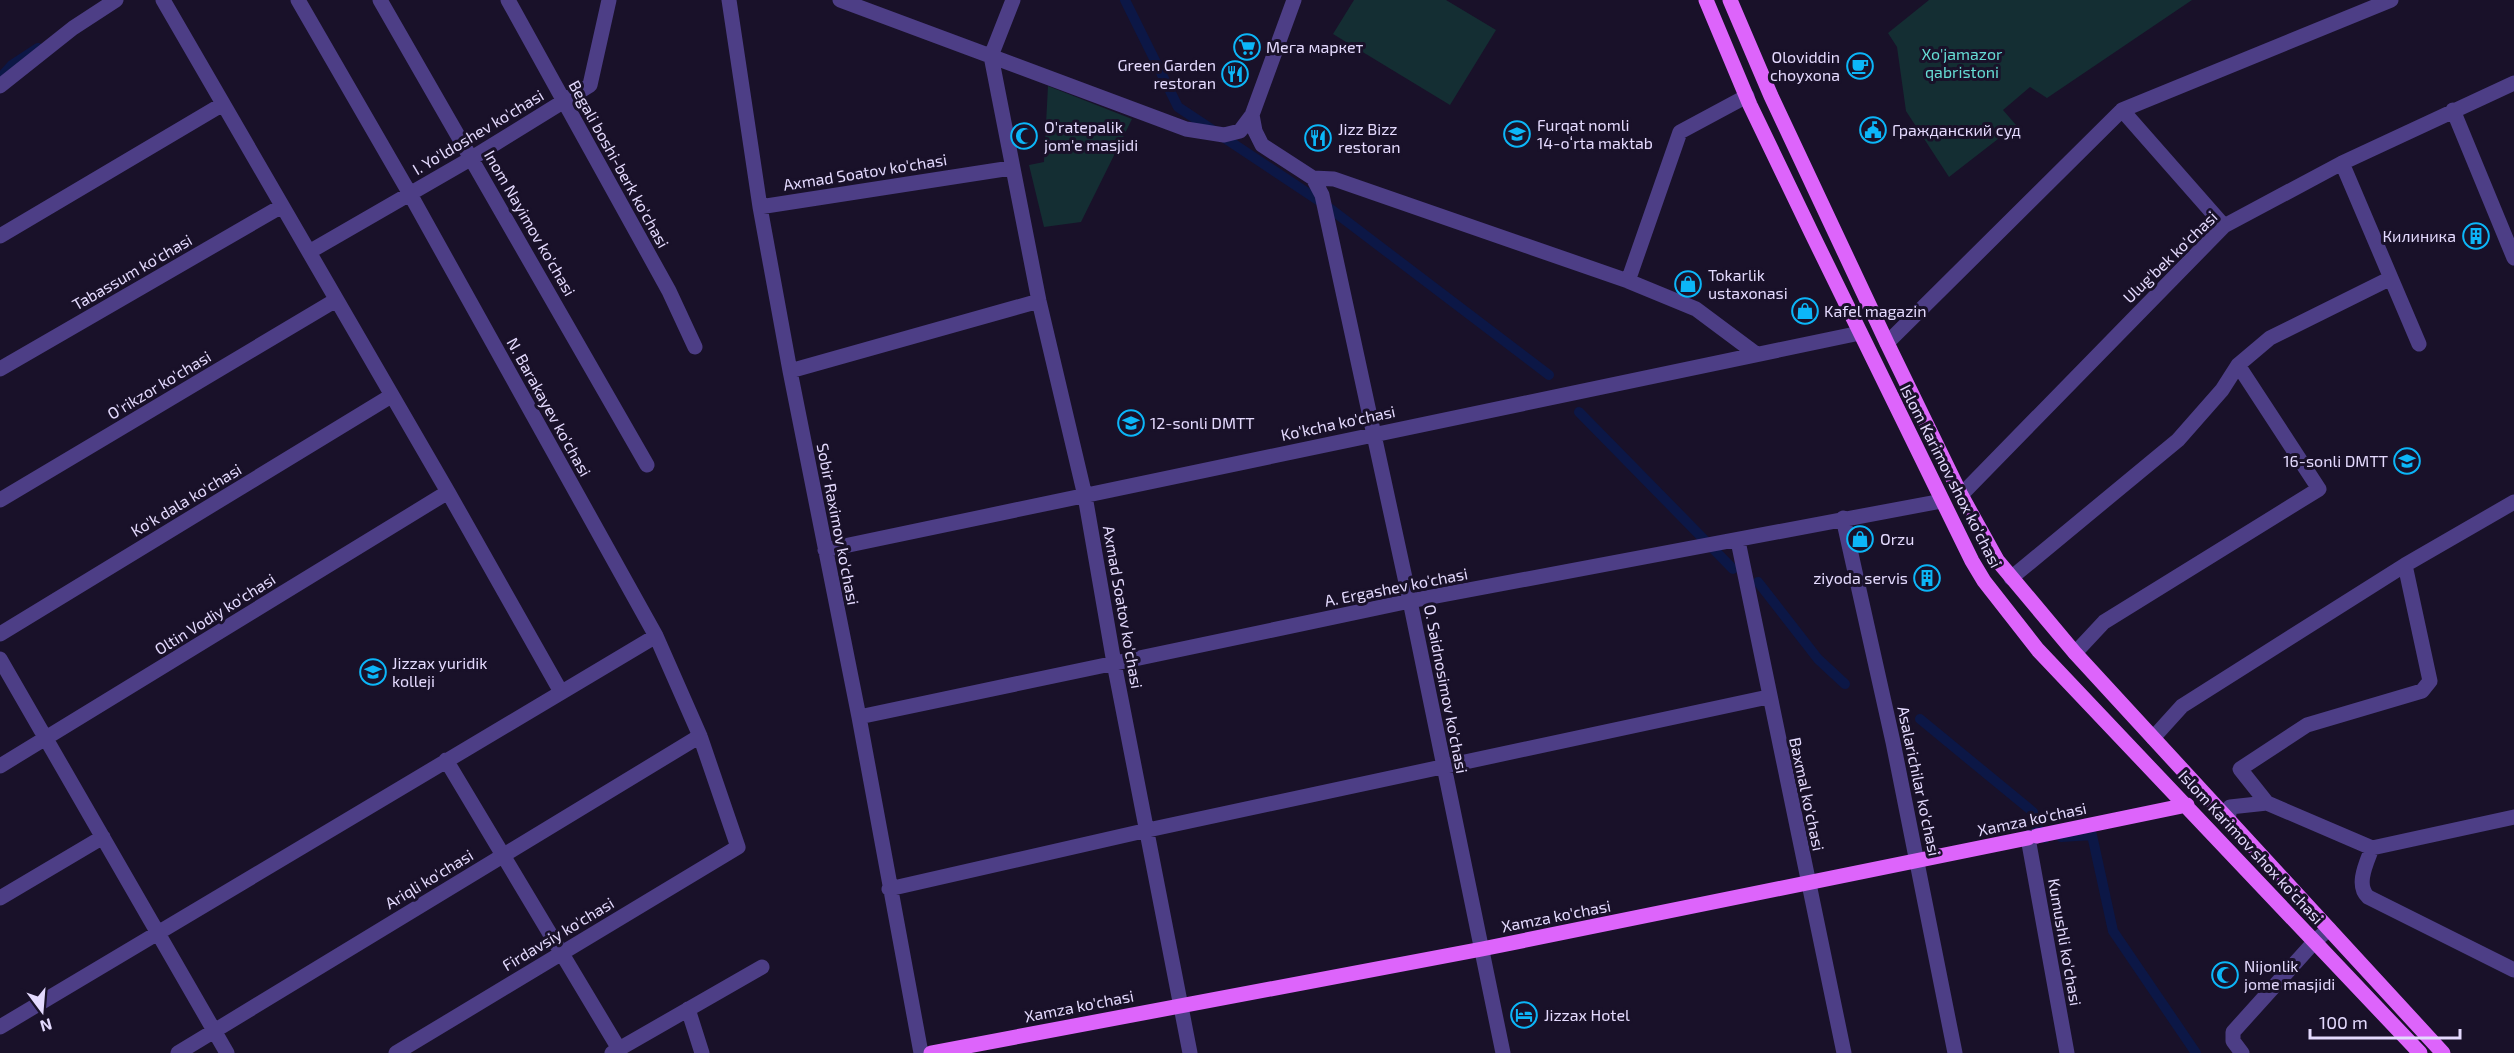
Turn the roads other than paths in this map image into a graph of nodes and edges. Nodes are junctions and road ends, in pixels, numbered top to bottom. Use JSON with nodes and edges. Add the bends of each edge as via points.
{"nodes":[{"id":1,"x":116,"y":0,"type":"edge"},
{"id":2,"x":163,"y":0,"type":"edge"},
{"id":3,"x":298,"y":0,"type":"edge"},
{"id":4,"x":380,"y":0,"type":"edge"},
{"id":5,"x":508,"y":0,"type":"edge"},
{"id":6,"x":609,"y":0,"type":"edge"},
{"id":7,"x":729,"y":0,"type":"edge"},
{"id":8,"x":840,"y":0,"type":"edge"},
{"id":9,"x":1013,"y":0,"type":"edge"},
{"id":10,"x":1294,"y":0,"type":"edge"},
{"id":11,"x":1706,"y":0,"type":"edge"},
{"id":12,"x":2391,"y":0,"type":"edge"},
{"id":13,"x":1732,"y":4,"type":"edge"},
{"id":14,"x":1713,"y":16,"type":"junction"},
{"id":15,"x":990,"y":56,"type":"junction"},
{"id":16,"x":2514,"y":83,"type":"edge"},
{"id":17,"x":0,"y":86,"type":"edge"},
{"id":18,"x":1771,"y":96,"type":"junction"},
{"id":19,"x":564,"y":101,"type":"junction"},
{"id":20,"x":1749,"y":101,"type":"junction"},
{"id":21,"x":223,"y":104,"type":"junction"},
{"id":22,"x":2122,"y":110,"type":"junction"},
{"id":23,"x":2453,"y":110,"type":"junction"},
{"id":24,"x":1252,"y":115,"type":"junction"},
{"id":25,"x":472,"y":158,"type":"junction"},
{"id":26,"x":2342,"y":163,"type":"junction"},
{"id":27,"x":1011,"y":168,"type":"junction"},
{"id":28,"x":1313,"y":178,"type":"junction"},
{"id":29,"x":410,"y":194,"type":"junction"},
{"id":30,"x":282,"y":206,"type":"junction"},
{"id":31,"x":760,"y":207,"type":"junction"},
{"id":32,"x":2224,"y":226,"type":"junction"},
{"id":33,"x":0,"y":236,"type":"edge"},
{"id":34,"x":309,"y":252,"type":"junction"},
{"id":35,"x":2514,"y":258,"type":"edge"},
{"id":36,"x":2391,"y":278,"type":"junction"},
{"id":37,"x":1628,"y":281,"type":"junction"},
{"id":38,"x":336,"y":300,"type":"junction"},
{"id":39,"x":1039,"y":301,"type":"junction"},
{"id":40,"x":1860,"y":333,"type":"junction"},
{"id":41,"x":1887,"y":343,"type":"junction"},
{"id":42,"x":2419,"y":344,"type":"dead end"},
{"id":43,"x":695,"y":347,"type":"dead end"},
{"id":44,"x":1755,"y":352,"type":"junction"},
{"id":45,"x":2238,"y":365,"type":"junction"},
{"id":46,"x":0,"y":369,"type":"edge"},
{"id":47,"x":789,"y":371,"type":"junction"},
{"id":48,"x":391,"y":396,"type":"junction"},
{"id":49,"x":1374,"y":434,"type":"junction"},
{"id":50,"x":647,"y":465,"type":"dead end"},
{"id":51,"x":448,"y":492,"type":"junction"},
{"id":52,"x":1961,"y":495,"type":"junction"},
{"id":53,"x":1085,"y":496,"type":"junction"},
{"id":54,"x":0,"y":500,"type":"edge"},
{"id":55,"x":1942,"y":501,"type":"junction"},
{"id":56,"x":2514,"y":502,"type":"edge"},
{"id":57,"x":1843,"y":518,"type":"junction"},
{"id":58,"x":1738,"y":541,"type":"junction"},
{"id":59,"x":825,"y":550,"type":"junction"},
{"id":60,"x":2405,"y":565,"type":"junction"},
{"id":61,"x":2011,"y":578,"type":"junction"},
{"id":62,"x":1410,"y":601,"type":"junction"},
{"id":63,"x":0,"y":634,"type":"edge"},
{"id":64,"x":656,"y":636,"type":"junction"},
{"id":65,"x":2074,"y":653,"type":"junction"},
{"id":66,"x":0,"y":659,"type":"edge"},
{"id":67,"x":1114,"y":663,"type":"junction"},
{"id":68,"x":561,"y":692,"type":"junction"},
{"id":69,"x":1768,"y":697,"type":"junction"},
{"id":70,"x":859,"y":717,"type":"junction"},
{"id":71,"x":700,"y":736,"type":"junction"},
{"id":72,"x":2153,"y":738,"type":"junction"},
{"id":73,"x":45,"y":740,"type":"junction"},
{"id":74,"x":446,"y":760,"type":"junction"},
{"id":75,"x":0,"y":766,"type":"edge"},
{"id":76,"x":1443,"y":766,"type":"junction"},
{"id":77,"x":2267,"y":803,"type":"junction"},
{"id":78,"x":2187,"y":805,"type":"junction"},
{"id":79,"x":2514,"y":817,"type":"edge"},
{"id":80,"x":2228,"y":820,"type":"junction"},
{"id":81,"x":1148,"y":830,"type":"junction"},
{"id":82,"x":2037,"y":836,"type":"junction"},
{"id":83,"x":103,"y":837,"type":"junction"},
{"id":84,"x":738,"y":847,"type":"joint"},
{"id":85,"x":2372,"y":848,"type":"junction"},
{"id":86,"x":504,"y":854,"type":"junction"},
{"id":87,"x":1918,"y":861,"type":"junction"},
{"id":88,"x":2273,"y":870,"type":"junction"},
{"id":89,"x":2260,"y":883,"type":"junction"},
{"id":90,"x":1808,"y":884,"type":"junction"},
{"id":91,"x":889,"y":889,"type":"junction"},
{"id":92,"x":0,"y":898,"type":"edge"},
{"id":93,"x":158,"y":933,"type":"junction"},
{"id":94,"x":2333,"y":934,"type":"junction"},
{"id":95,"x":2319,"y":946,"type":"junction"},
{"id":96,"x":1482,"y":949,"type":"junction"},
{"id":97,"x":562,"y":953,"type":"junction"},
{"id":98,"x":762,"y":967,"type":"dead end"},
{"id":99,"x":2514,"y":970,"type":"edge"},
{"id":100,"x":1181,"y":1005,"type":"junction"},
{"id":101,"x":688,"y":1009,"type":"junction"},
{"id":102,"x":0,"y":1027,"type":"edge"},
{"id":103,"x":214,"y":1031,"type":"junction"},
{"id":104,"x":615,"y":1051,"type":"edge"},
{"id":105,"x":178,"y":1053,"type":"edge"},
{"id":106,"x":227,"y":1053,"type":"edge"},
{"id":107,"x":396,"y":1053,"type":"edge"},
{"id":108,"x":702,"y":1053,"type":"edge"},
{"id":109,"x":921,"y":1053,"type":"edge"},
{"id":110,"x":931,"y":1053,"type":"edge"},
{"id":111,"x":1190,"y":1053,"type":"edge"},
{"id":112,"x":1503,"y":1053,"type":"edge"},
{"id":113,"x":1844,"y":1053,"type":"edge"},
{"id":114,"x":1955,"y":1053,"type":"edge"},
{"id":115,"x":2067,"y":1053,"type":"edge"},
{"id":116,"x":2242,"y":1053,"type":"edge"},
{"id":117,"x":2420,"y":1053,"type":"edge"},
{"id":118,"x":2443,"y":1053,"type":"edge"}],
"edges":[{"from":1,"to":17,"type":"street","via":[[73,27]]},
{"from":2,"to":21,"type":"street"},
{"from":3,"to":29,"type":"street","name":"N. Barakayev ko'chasi"},
{"from":4,"to":25,"type":"street","name":"Inom Nayimov ko'chasi"},
{"from":5,"to":19,"type":"street","name":"Begali boshi-berk ko'chasi"},
{"from":6,"to":19,"type":"street","name":"I. Yo'ldoshev ko'chasi","via":[[590,85]]},
{"from":7,"to":31,"type":"street","name":"Sobir Raximov ko'chasi"},
{"from":8,"to":15,"type":"street"},
{"from":9,"to":15,"type":"street"},
{"from":10,"to":24,"type":"street"},
{"from":11,"to":14,"type":"main road","name":"Islom Karimov shox ko'chasi"},
{"from":12,"to":22,"type":"street"},
{"from":13,"to":14,"type":"main road","via":[[1734,15],[1727,22]]},
{"from":13,"to":18,"type":"main road","name":"Islom Karimov shox ko'chasi"},
{"from":14,"to":20,"type":"main road","name":"Islom Karimov shox ko'chasi"},
{"from":15,"to":24,"type":"street","via":[[1186,129],[1219,134],[1240,131]]},
{"from":15,"to":27,"type":"street","name":"Axmad Soatov ko'chasi"},
{"from":16,"to":23,"type":"street","name":"Ulug'bek ko'chasi"},
{"from":18,"to":20,"type":"main road","via":[[1762,91]]},
{"from":18,"to":41,"type":"main road","name":"Islom Karimov shox ko'chasi"},
{"from":19,"to":25,"type":"street","name":"I. Yo'ldoshev ko'chasi"},
{"from":19,"to":43,"type":"street","name":"Begali boshi-berk ko'chasi","via":[[669,291]]},
{"from":20,"to":37,"type":"street","via":[[1680,132]]},
{"from":20,"to":40,"type":"main road","name":"Islom Karimov shox ko'chasi"},
{"from":21,"to":30,"type":"street"},
{"from":21,"to":33,"type":"street"},
{"from":22,"to":32,"type":"street"},
{"from":22,"to":41,"type":"street"},
{"from":23,"to":26,"type":"street","name":"Ulug'bek ko'chasi"},
{"from":23,"to":35,"type":"street"},
{"from":24,"to":28,"type":"street","via":[[1262,145]]},
{"from":25,"to":29,"type":"street","name":"I. Yo'ldoshev ko'chasi"},
{"from":25,"to":50,"type":"street","name":"Inom Nayimov ko'chasi"},
{"from":26,"to":32,"type":"street","name":"Ulug'bek ko'chasi"},
{"from":26,"to":36,"type":"street"},
{"from":27,"to":31,"type":"street","name":"Axmad Soatov ko'chasi"},
{"from":27,"to":39,"type":"street","name":"Axmad Soatov ko'chasi"},
{"from":28,"to":37,"type":"street","via":[[1334,179]]},
{"from":28,"to":49,"type":"street","name":"O. Saidnosimov ko'chasi","via":[[1322,195]]},
{"from":29,"to":34,"type":"street","name":"I. Yo'ldoshev ko'chasi"},
{"from":29,"to":64,"type":"street","name":"N. Barakayev ko'chasi"},
{"from":30,"to":34,"type":"street"},
{"from":30,"to":46,"type":"street","name":"Tabassum ko'chasi"},
{"from":31,"to":47,"type":"street","name":"Sobir Raximov ko'chasi"},
{"from":32,"to":52,"type":"street","name":"Ulug'bek ko'chasi"},
{"from":34,"to":38,"type":"street"},
{"from":36,"to":42,"type":"street"},
{"from":36,"to":45,"type":"street","via":[[2270,338]]},
{"from":37,"to":44,"type":"street","via":[[1696,309]]},
{"from":38,"to":48,"type":"street"},
{"from":38,"to":54,"type":"street","name":"O'rikzor ko'chasi"},
{"from":39,"to":47,"type":"street"},
{"from":39,"to":53,"type":"street","name":"Axmad Soatov ko'chasi"},
{"from":40,"to":44,"type":"street","name":"Ko'kcha ko'chasi"},
{"from":40,"to":55,"type":"main road","name":"Islom Karimov shox ko'chasi"},
{"from":41,"to":52,"type":"main road","name":"Islom Karimov shox ko'chasi"},
{"from":44,"to":49,"type":"street","name":"Ko'kcha ko'chasi"},
{"from":45,"to":61,"type":"street","via":[[2222,390],[2178,440]]},
{"from":45,"to":65,"type":"street","via":[[2319,489],[2104,622]]},
{"from":47,"to":59,"type":"street","name":"Sobir Raximov ko'chasi"},
{"from":48,"to":51,"type":"street"},
{"from":48,"to":63,"type":"street","name":"Ko'k dala ko'chasi"},
{"from":49,"to":53,"type":"street","name":"Ko'kcha ko'chasi"},
{"from":49,"to":62,"type":"street","name":"O. Saidnosimov ko'chasi"},
{"from":51,"to":68,"type":"street"},
{"from":51,"to":73,"type":"street","name":"Oltin Vodiy ko'chasi"},
{"from":52,"to":61,"type":"main road","name":"Islom Karimov shox ko'chasi"},
{"from":53,"to":59,"type":"street","name":"Ko'kcha ko'chasi"},
{"from":53,"to":67,"type":"street","name":"Axmad Soatov ko'chasi"},
{"from":55,"to":57,"type":"street","name":"A. Ergashev ko'chasi"},
{"from":55,"to":78,"type":"main road","name":"Islom Karimov shox ko'chasi","via":[[1984,581],[2038,650]]},
{"from":56,"to":60,"type":"street"},
{"from":57,"to":58,"type":"street","name":"A. Ergashev ko'chasi"},
{"from":57,"to":87,"type":"street","name":"Asalarichilar ko'chasi"},
{"from":58,"to":62,"type":"street","name":"A. Ergashev ko'chasi"},
{"from":58,"to":69,"type":"street","name":"Baxmal ko'chasi"},
{"from":59,"to":70,"type":"street","name":"Sobir Raximov ko'chasi"},
{"from":60,"to":72,"type":"street","via":[[2182,706]]},
{"from":60,"to":77,"type":"street","via":[[2430,681],[2428,687],[2307,725],[2240,769]]},
{"from":61,"to":65,"type":"main road","name":"Islom Karimov shox ko'chasi"},
{"from":62,"to":67,"type":"street","name":"A. Ergashev ko'chasi"},
{"from":62,"to":76,"type":"street","name":"O. Saidnosimov ko'chasi"},
{"from":64,"to":68,"type":"street"},
{"from":64,"to":71,"type":"street","name":"N. Barakayev ko'chasi"},
{"from":65,"to":72,"type":"main road","name":"Islom Karimov shox ko'chasi"},
{"from":66,"to":73,"type":"street"},
{"from":67,"to":70,"type":"street","name":"A. Ergashev ko'chasi"},
{"from":67,"to":81,"type":"street","name":"Axmad Soatov ko'chasi"},
{"from":68,"to":74,"type":"street"},
{"from":69,"to":76,"type":"street"},
{"from":69,"to":90,"type":"street","name":"Baxmal ko'chasi"},
{"from":70,"to":91,"type":"street","name":"Sobir Raximov ko'chasi"},
{"from":71,"to":84,"type":"street","name":"N. Barakayev ko'chasi"},
{"from":71,"to":86,"type":"street","name":"Ariqli ko'chasi"},
{"from":72,"to":80,"type":"main road","name":"Islom Karimov shox ko'chasi"},
{"from":73,"to":75,"type":"street","name":"Oltin Vodiy ko'chasi"},
{"from":73,"to":83,"type":"street"},
{"from":74,"to":86,"type":"street"},
{"from":74,"to":93,"type":"street"},
{"from":76,"to":81,"type":"street"},
{"from":76,"to":96,"type":"street","name":"O. Saidnosimov ko'chasi"},
{"from":77,"to":80,"type":"street","via":[[2230,807]]},
{"from":77,"to":85,"type":"street"},
{"from":78,"to":82,"type":"main road","name":"Xamza ko'chasi"},
{"from":78,"to":89,"type":"main road","name":"Islom Karimov shox ko'chasi"},
{"from":79,"to":85,"type":"street"},
{"from":80,"to":88,"type":"main road","name":"Islom Karimov shox ko'chasi"},
{"from":81,"to":91,"type":"street"},
{"from":81,"to":100,"type":"street","name":"Axmad Soatov ko'chasi"},
{"from":82,"to":87,"type":"main road","name":"Xamza ko'chasi"},
{"from":82,"to":115,"type":"street","name":"Kumushli ko'chasi"},
{"from":83,"to":92,"type":"street"},
{"from":83,"to":93,"type":"street"},
{"from":84,"to":97,"type":"street","name":"Firdavsiy ko'chasi"},
{"from":85,"to":99,"type":"street","via":[[2362,882],[2368,897]]},
{"from":86,"to":97,"type":"street"},
{"from":86,"to":103,"type":"street","name":"Ariqli ko'chasi"},
{"from":87,"to":90,"type":"main road","name":"Xamza ko'chasi"},
{"from":87,"to":114,"type":"street","name":"Asalarichilar ko'chasi"},
{"from":88,"to":89,"type":"main road","via":[[2272,881]]},
{"from":88,"to":94,"type":"main road","name":"Islom Karimov shox ko'chasi"},
{"from":89,"to":95,"type":"main road","name":"Islom Karimov shox ko'chasi"},
{"from":90,"to":96,"type":"main road","name":"Xamza ko'chasi"},
{"from":90,"to":113,"type":"street","name":"Baxmal ko'chasi"},
{"from":91,"to":109,"type":"street","name":"Sobir Raximov ko'chasi"},
{"from":93,"to":102,"type":"street"},
{"from":93,"to":103,"type":"street"},
{"from":94,"to":95,"type":"main road"},
{"from":94,"to":118,"type":"main road","name":"Islom Karimov shox ko'chasi"},
{"from":95,"to":116,"type":"street","via":[[2234,1032],[2233,1041]]},
{"from":95,"to":117,"type":"main road","name":"Islom Karimov shox ko'chasi"},
{"from":96,"to":100,"type":"main road","name":"Xamza ko'chasi"},
{"from":96,"to":112,"type":"street","name":"O. Saidnosimov ko'chasi"},
{"from":97,"to":104,"type":"street"},
{"from":97,"to":107,"type":"street","name":"Firdavsiy ko'chasi"},
{"from":98,"to":101,"type":"street"},
{"from":100,"to":110,"type":"main road","name":"Xamza ko'chasi"},
{"from":100,"to":111,"type":"street","name":"Axmad Soatov ko'chasi"},
{"from":101,"to":104,"type":"street"},
{"from":101,"to":108,"type":"street"},
{"from":103,"to":105,"type":"street","name":"Ariqli ko'chasi"},
{"from":103,"to":106,"type":"street"}]}
